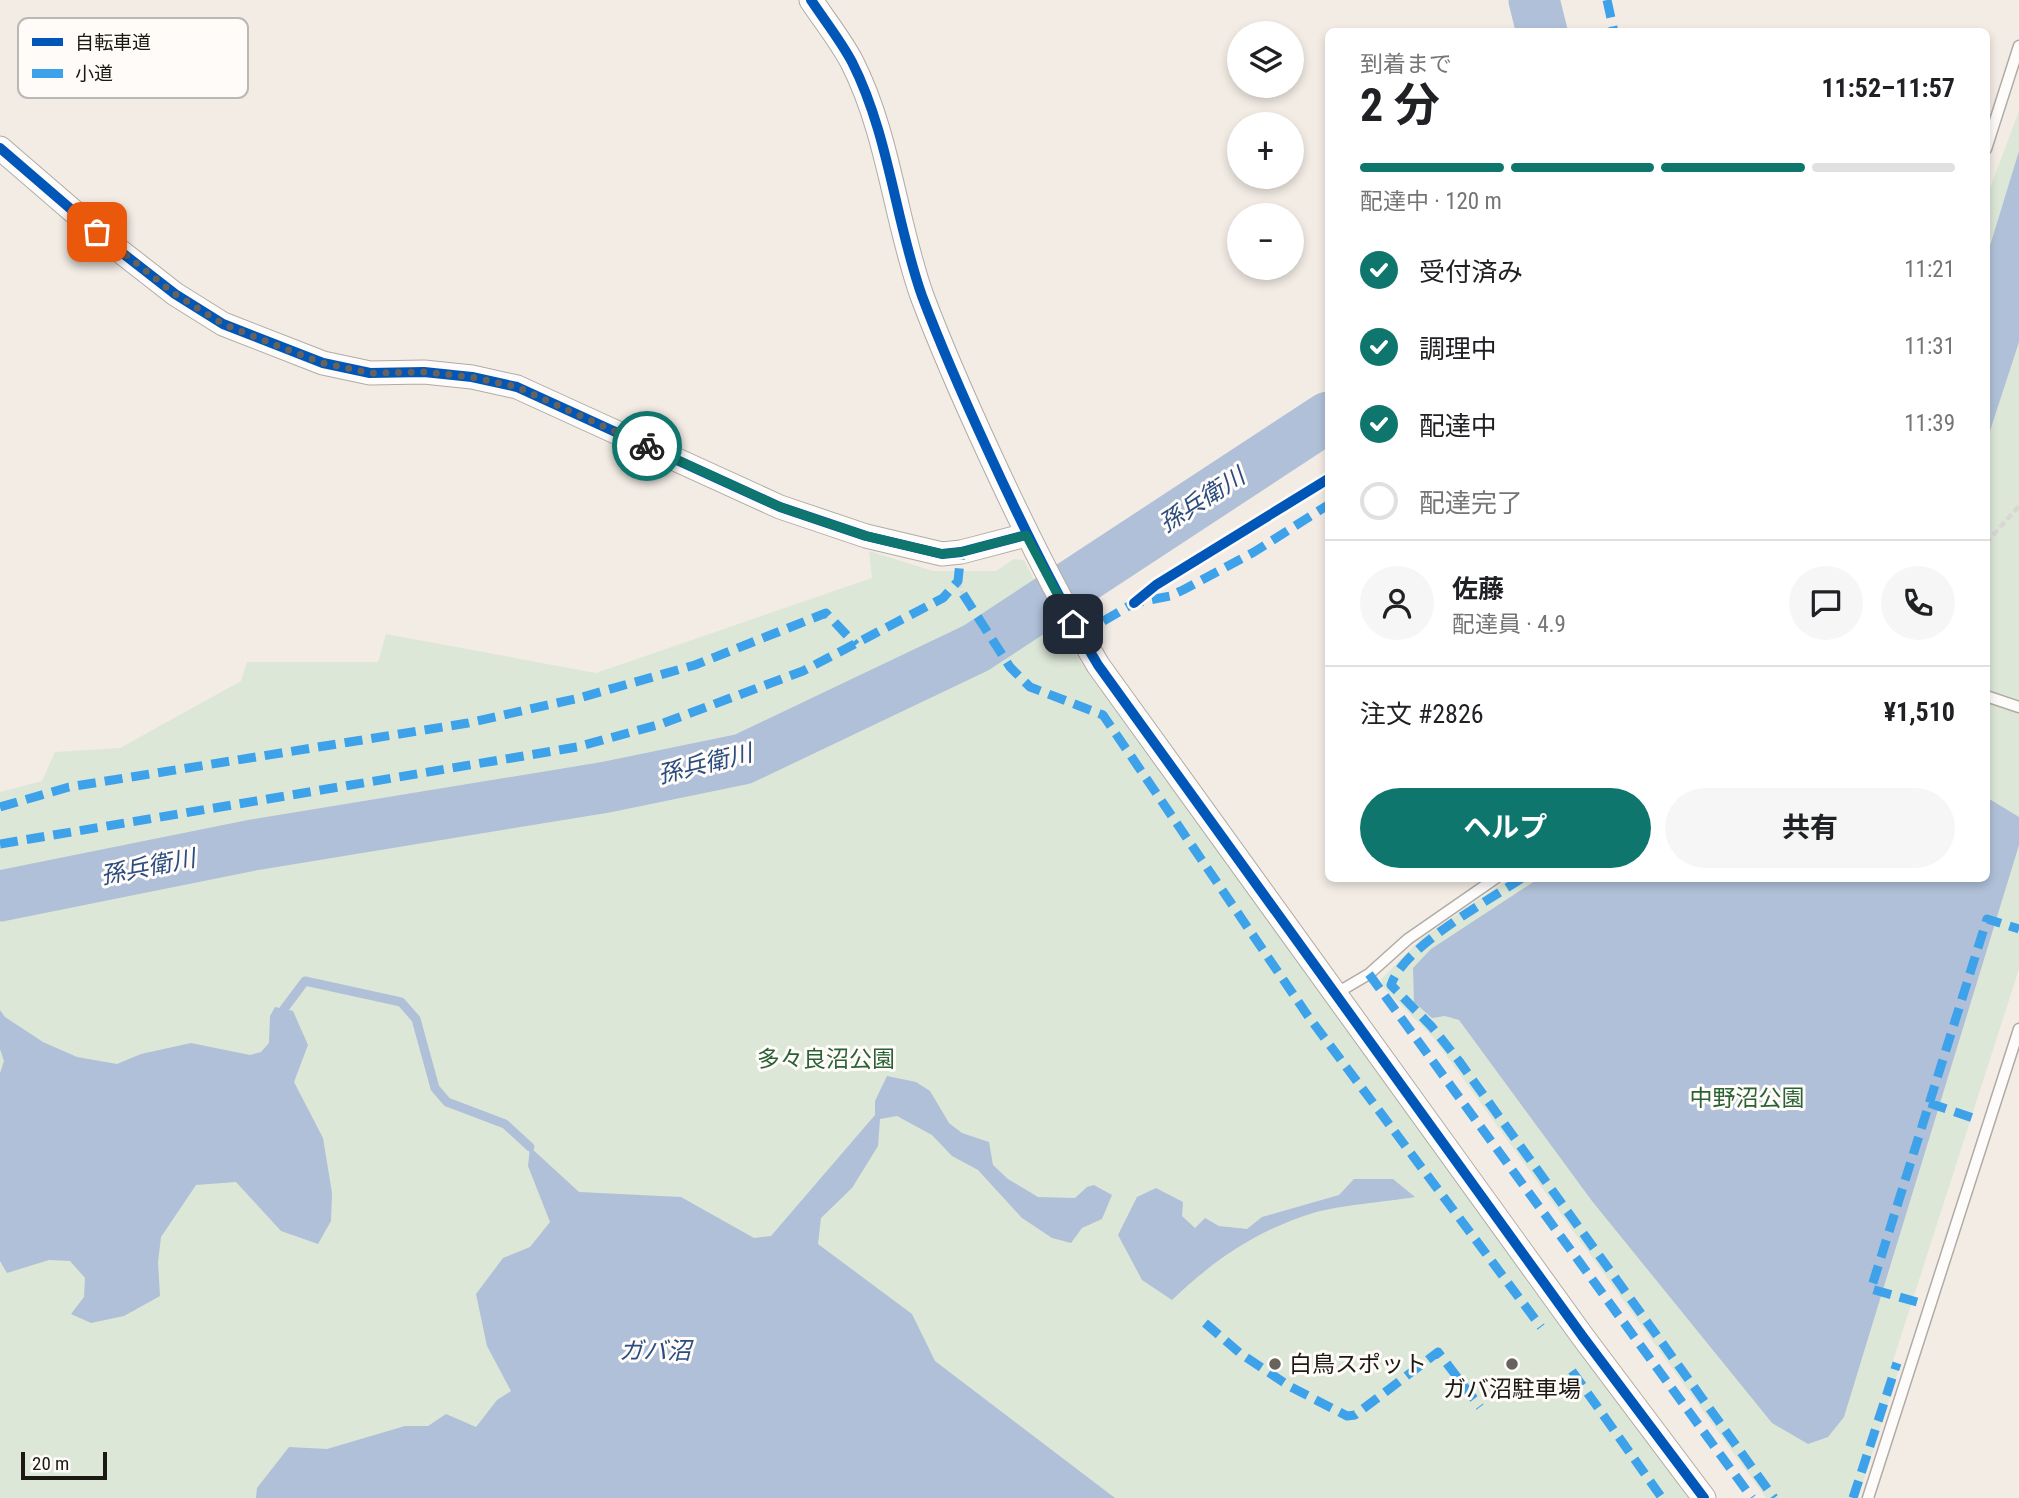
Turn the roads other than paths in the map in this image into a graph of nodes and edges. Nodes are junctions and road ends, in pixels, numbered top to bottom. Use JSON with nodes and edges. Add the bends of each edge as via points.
{"nodes":[{"id":1,"x":811,"y":0,"type":"edge"},
{"id":2,"x":2019,"y":46,"type":"edge"},
{"id":3,"x":1990,"y":137,"type":"edge"},
{"id":4,"x":0,"y":148,"type":"edge"},
{"id":5,"x":1031,"y":545,"type":"junction"},
{"id":6,"x":1990,"y":697,"type":"edge"},
{"id":7,"x":2019,"y":707,"type":"edge"},
{"id":8,"x":1490,"y":882,"type":"edge"},
{"id":9,"x":1335,"y":994,"type":"junction"},
{"id":10,"x":2019,"y":1029,"type":"edge"},
{"id":11,"x":1704,"y":1498,"type":"edge"},
{"id":12,"x":1868,"y":1498,"type":"edge"}],
"edges":[{"from":1,"to":5,"type":"street","via":[[851,62],[867,99],[921,294]]},
{"from":2,"to":3,"type":"lane"},
{"from":4,"to":5,"type":"street","via":[[175,294],[223,324],[278,346],[323,363],[370,373],[424,372],[517,387],[780,507],[866,536],[942,554]]},
{"from":5,"to":9,"type":"street","via":[[1098,665]]},
{"from":6,"to":7,"type":"lane"},
{"from":8,"to":9,"type":"lane","via":[[1408,939],[1369,974]]},
{"from":9,"to":11,"type":"street"},
{"from":10,"to":12,"type":"lane"}]}
